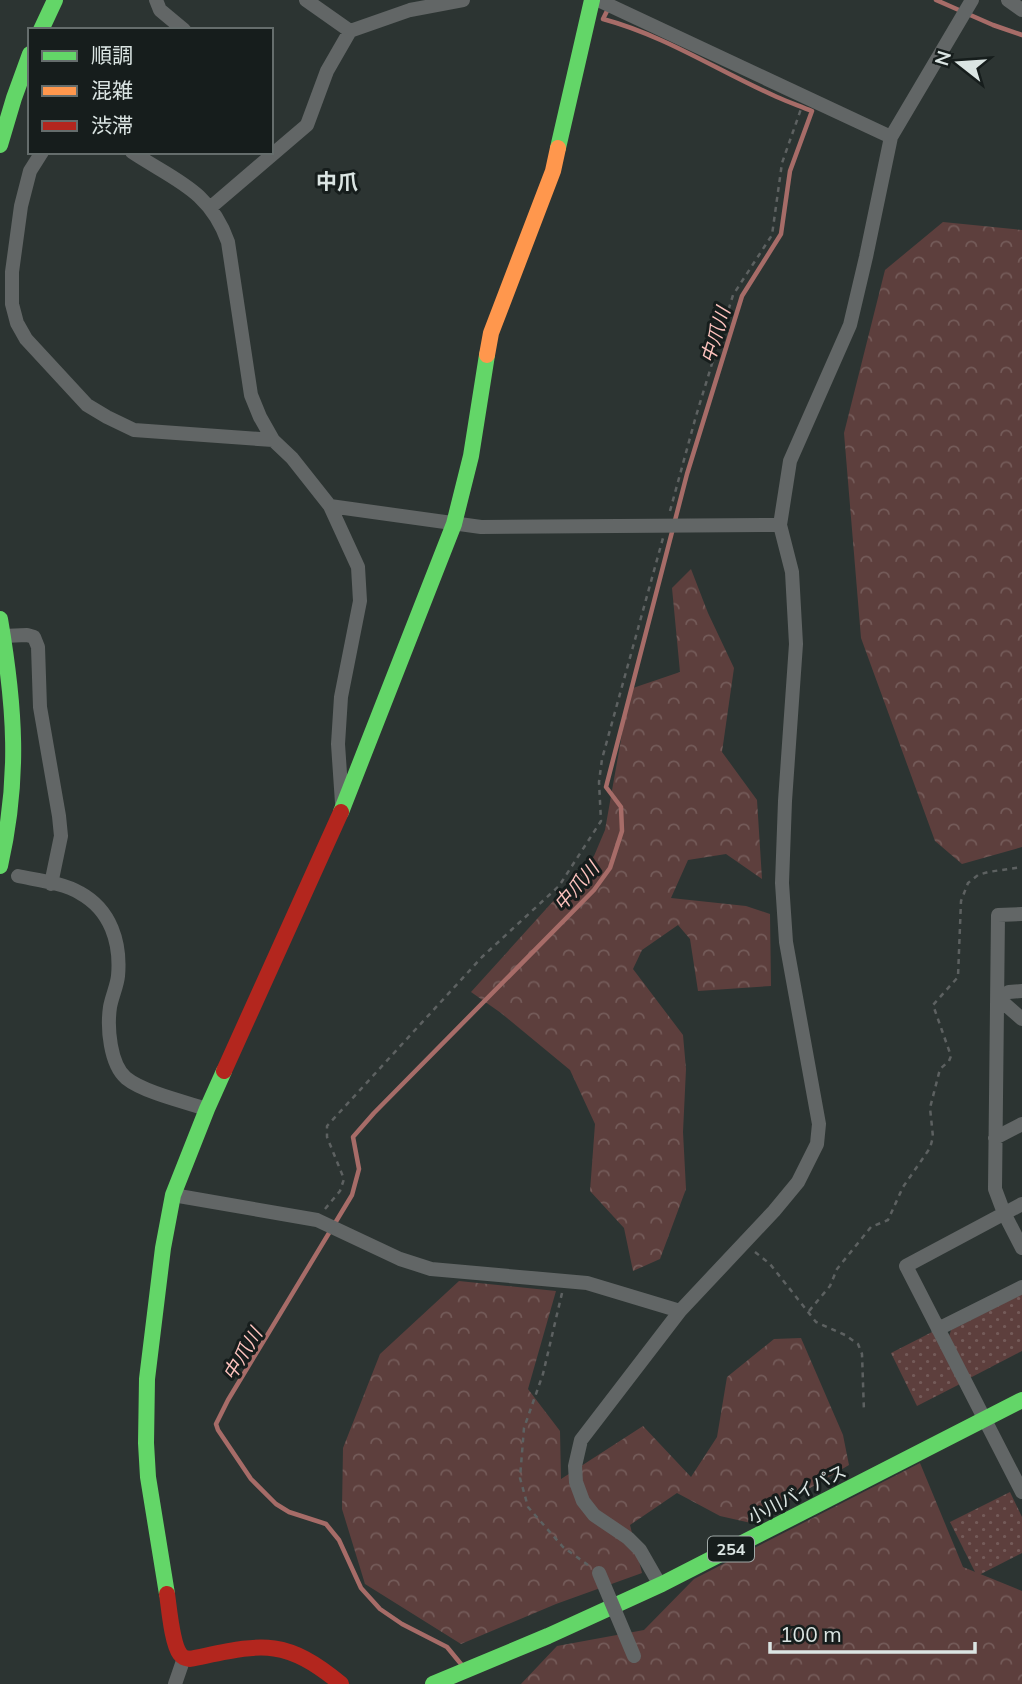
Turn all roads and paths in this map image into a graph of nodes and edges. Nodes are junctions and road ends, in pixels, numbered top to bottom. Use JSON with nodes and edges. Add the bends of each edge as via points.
{"nodes":[{"id":1,"x":55,"y":0,"type":"edge"},
{"id":2,"x":156,"y":0,"type":"edge"},
{"id":3,"x":306,"y":0,"type":"edge"},
{"id":4,"x":463,"y":0,"type":"edge"},
{"id":5,"x":592,"y":0,"type":"edge"},
{"id":6,"x":598,"y":0,"type":"edge"},
{"id":7,"x":972,"y":0,"type":"edge"},
{"id":8,"x":1008,"y":0,"type":"edge"},
{"id":9,"x":1022,"y":10,"type":"edge"},
{"id":10,"x":42,"y":28,"type":"edge"},
{"id":11,"x":182,"y":28,"type":"edge"},
{"id":12,"x":350,"y":31,"type":"junction"},
{"id":13,"x":28,"y":60,"type":"edge"},
{"id":14,"x":806,"y":96,"type":"junction"},
{"id":15,"x":891,"y":137,"type":"junction"},
{"id":16,"x":0,"y":145,"type":"edge"},
{"id":17,"x":41,"y":154,"type":"edge"},
{"id":18,"x":136,"y":154,"type":"edge"},
{"id":19,"x":211,"y":207,"type":"junction"},
{"id":20,"x":6,"y":272,"type":"edge"},
{"id":21,"x":273,"y":440,"type":"junction"},
{"id":22,"x":330,"y":506,"type":"junction"},
{"id":23,"x":454,"y":524,"type":"junction"},
{"id":24,"x":666,"y":525,"type":"junction"},
{"id":25,"x":780,"y":525,"type":"junction"},
{"id":26,"x":0,"y":619,"type":"edge"},
{"id":27,"x":3,"y":636,"type":"junction"},
{"id":28,"x":7,"y":740,"type":"edge"},
{"id":29,"x":343,"y":808,"type":"junction"},
{"id":30,"x":0,"y":866,"type":"edge"},
{"id":31,"x":1022,"y":867,"type":"edge"},
{"id":32,"x":18,"y":876,"type":"dead end"},
{"id":33,"x":51,"y":884,"type":"junction"},
{"id":34,"x":1022,"y":914,"type":"edge"},
{"id":35,"x":1022,"y":991,"type":"edge"},
{"id":36,"x":998,"y":998,"type":"junction"},
{"id":37,"x":1022,"y":1019,"type":"edge"},
{"id":38,"x":207,"y":1109,"type":"junction"},
{"id":39,"x":1022,"y":1124,"type":"edge"},
{"id":40,"x":995,"y":1138,"type":"junction"},
{"id":41,"x":173,"y":1195,"type":"junction"},
{"id":42,"x":1022,"y":1204,"type":"edge"},
{"id":43,"x":1004,"y":1213,"type":"junction"},
{"id":44,"x":317,"y":1220,"type":"junction"},
{"id":45,"x":744,"y":1243,"type":"junction"},
{"id":46,"x":1022,"y":1248,"type":"edge"},
{"id":47,"x":565,"y":1281,"type":"junction"},
{"id":48,"x":1022,"y":1287,"type":"edge"},
{"id":49,"x":680,"y":1311,"type":"junction"},
{"id":50,"x":809,"y":1311,"type":"junction"},
{"id":51,"x":938,"y":1329,"type":"junction"},
{"id":52,"x":1022,"y":1400,"type":"edge"},
{"id":53,"x":864,"y":1412,"type":"dead end"},
{"id":54,"x":984,"y":1419,"type":"junction"},
{"id":55,"x":1022,"y":1492,"type":"edge"},
{"id":56,"x":599,"y":1573,"type":"joint"},
{"id":57,"x":660,"y":1585,"type":"junction"},
{"id":58,"x":634,"y":1656,"type":"dead end"},
{"id":59,"x":184,"y":1658,"type":"junction"},
{"id":60,"x":176,"y":1684,"type":"edge"},
{"id":61,"x":341,"y":1684,"type":"edge"},
{"id":62,"x":433,"y":1684,"type":"edge"}],
"edges":[{"from":1,"to":10,"type":"main road"},
{"from":2,"to":11,"type":"street","via":[[160,10]]},
{"from":3,"to":12,"type":"street"},
{"from":4,"to":12,"type":"street","via":[[410,10]]},
{"from":5,"to":23,"type":"main road","via":[[553,171],[491,333],[471,456]]},
{"from":6,"to":14,"type":"street"},
{"from":7,"to":15,"type":"street"},
{"from":8,"to":9,"type":"street"},
{"from":12,"to":19,"type":"street","via":[[327,71],[307,125]]},
{"from":13,"to":16,"type":"main road"},
{"from":14,"to":15,"type":"street"},
{"from":14,"to":24,"type":"path","via":[[782,163],[772,235],[733,295]]},
{"from":15,"to":25,"type":"street","via":[[850,325],[790,461]]},
{"from":17,"to":20,"type":"street","via":[[30,171]]},
{"from":18,"to":19,"type":"street","via":[[190,187]]},
{"from":19,"to":21,"type":"street","via":[[228,242],[251,395]]},
{"from":20,"to":21,"type":"street","via":[[17,323],[26,339],[87,405],[107,418],[134,430]]},
{"from":21,"to":22,"type":"street"},
{"from":22,"to":23,"type":"street"},
{"from":22,"to":29,"type":"street","via":[[358,567],[360,601],[341,697],[338,744]]},
{"from":23,"to":24,"type":"street"},
{"from":23,"to":29,"type":"main road"},
{"from":24,"to":25,"type":"street"},
{"from":24,"to":44,"type":"path","via":[[602,759],[601,821],[559,886],[482,957],[327,1126],[344,1179]]},
{"from":25,"to":45,"type":"street","via":[[792,572],[796,643],[782,883],[786,942],[819,1124],[817,1144],[798,1182]]},
{"from":26,"to":27,"type":"main road"},
{"from":27,"to":28,"type":"main road","via":[[8,665]]},
{"from":27,"to":33,"type":"street","via":[[34,637],[38,647],[40,707],[61,836]]},
{"from":28,"to":30,"type":"main road","via":[[13,789]]},
{"from":29,"to":38,"type":"main road"},
{"from":31,"to":50,"type":"path","via":[[988,872],[968,883],[961,901],[958,977],[933,1005],[951,1056],[940,1069],[930,1108],[930,1148],[903,1187],[888,1220],[872,1227]]},
{"from":32,"to":33,"type":"street"},
{"from":33,"to":38,"type":"street","via":[[83,894],[106,916],[115,933],[118,978],[110,1007],[115,1064],[126,1078],[144,1088]]},
{"from":34,"to":36,"type":"street","via":[[998,915]]},
{"from":35,"to":36,"type":"street"},
{"from":36,"to":37,"type":"street"},
{"from":36,"to":40,"type":"street"},
{"from":38,"to":41,"type":"main road"},
{"from":39,"to":40,"type":"street"},
{"from":40,"to":43,"type":"street","via":[[995,1189]]},
{"from":41,"to":44,"type":"street"},
{"from":41,"to":59,"type":"main road","via":[[148,1380],[146,1443],[175,1642]]},
{"from":42,"to":43,"type":"street"},
{"from":43,"to":46,"type":"street"},
{"from":43,"to":51,"type":"street","via":[[906,1266]]},
{"from":44,"to":47,"type":"street","via":[[431,1269]]},
{"from":45,"to":49,"type":"street"},
{"from":45,"to":50,"type":"path","via":[[770,1264]]},
{"from":47,"to":49,"type":"street","via":[[587,1283]]},
{"from":47,"to":56,"type":"path","via":[[543,1374],[524,1428],[520,1478],[528,1507],[563,1547]]},
{"from":48,"to":51,"type":"street"},
{"from":49,"to":57,"type":"street","via":[[581,1440],[575,1466],[583,1501],[640,1550]]},
{"from":50,"to":53,"type":"path","via":[[816,1322],[858,1344]]},
{"from":51,"to":54,"type":"street"},
{"from":52,"to":54,"type":"main road","name":"小川バイパス","number":"254"},
{"from":54,"to":55,"type":"street"},
{"from":54,"to":57,"type":"main road","name":"小川バイパス","number":"254"},
{"from":56,"to":58,"type":"street","bridge":true},
{"from":57,"to":62,"type":"main road","name":"小川バイパス","number":"254"},
{"from":59,"to":60,"type":"street"},
{"from":59,"to":61,"type":"main road","via":[[274,1647],[313,1662]]}]}
